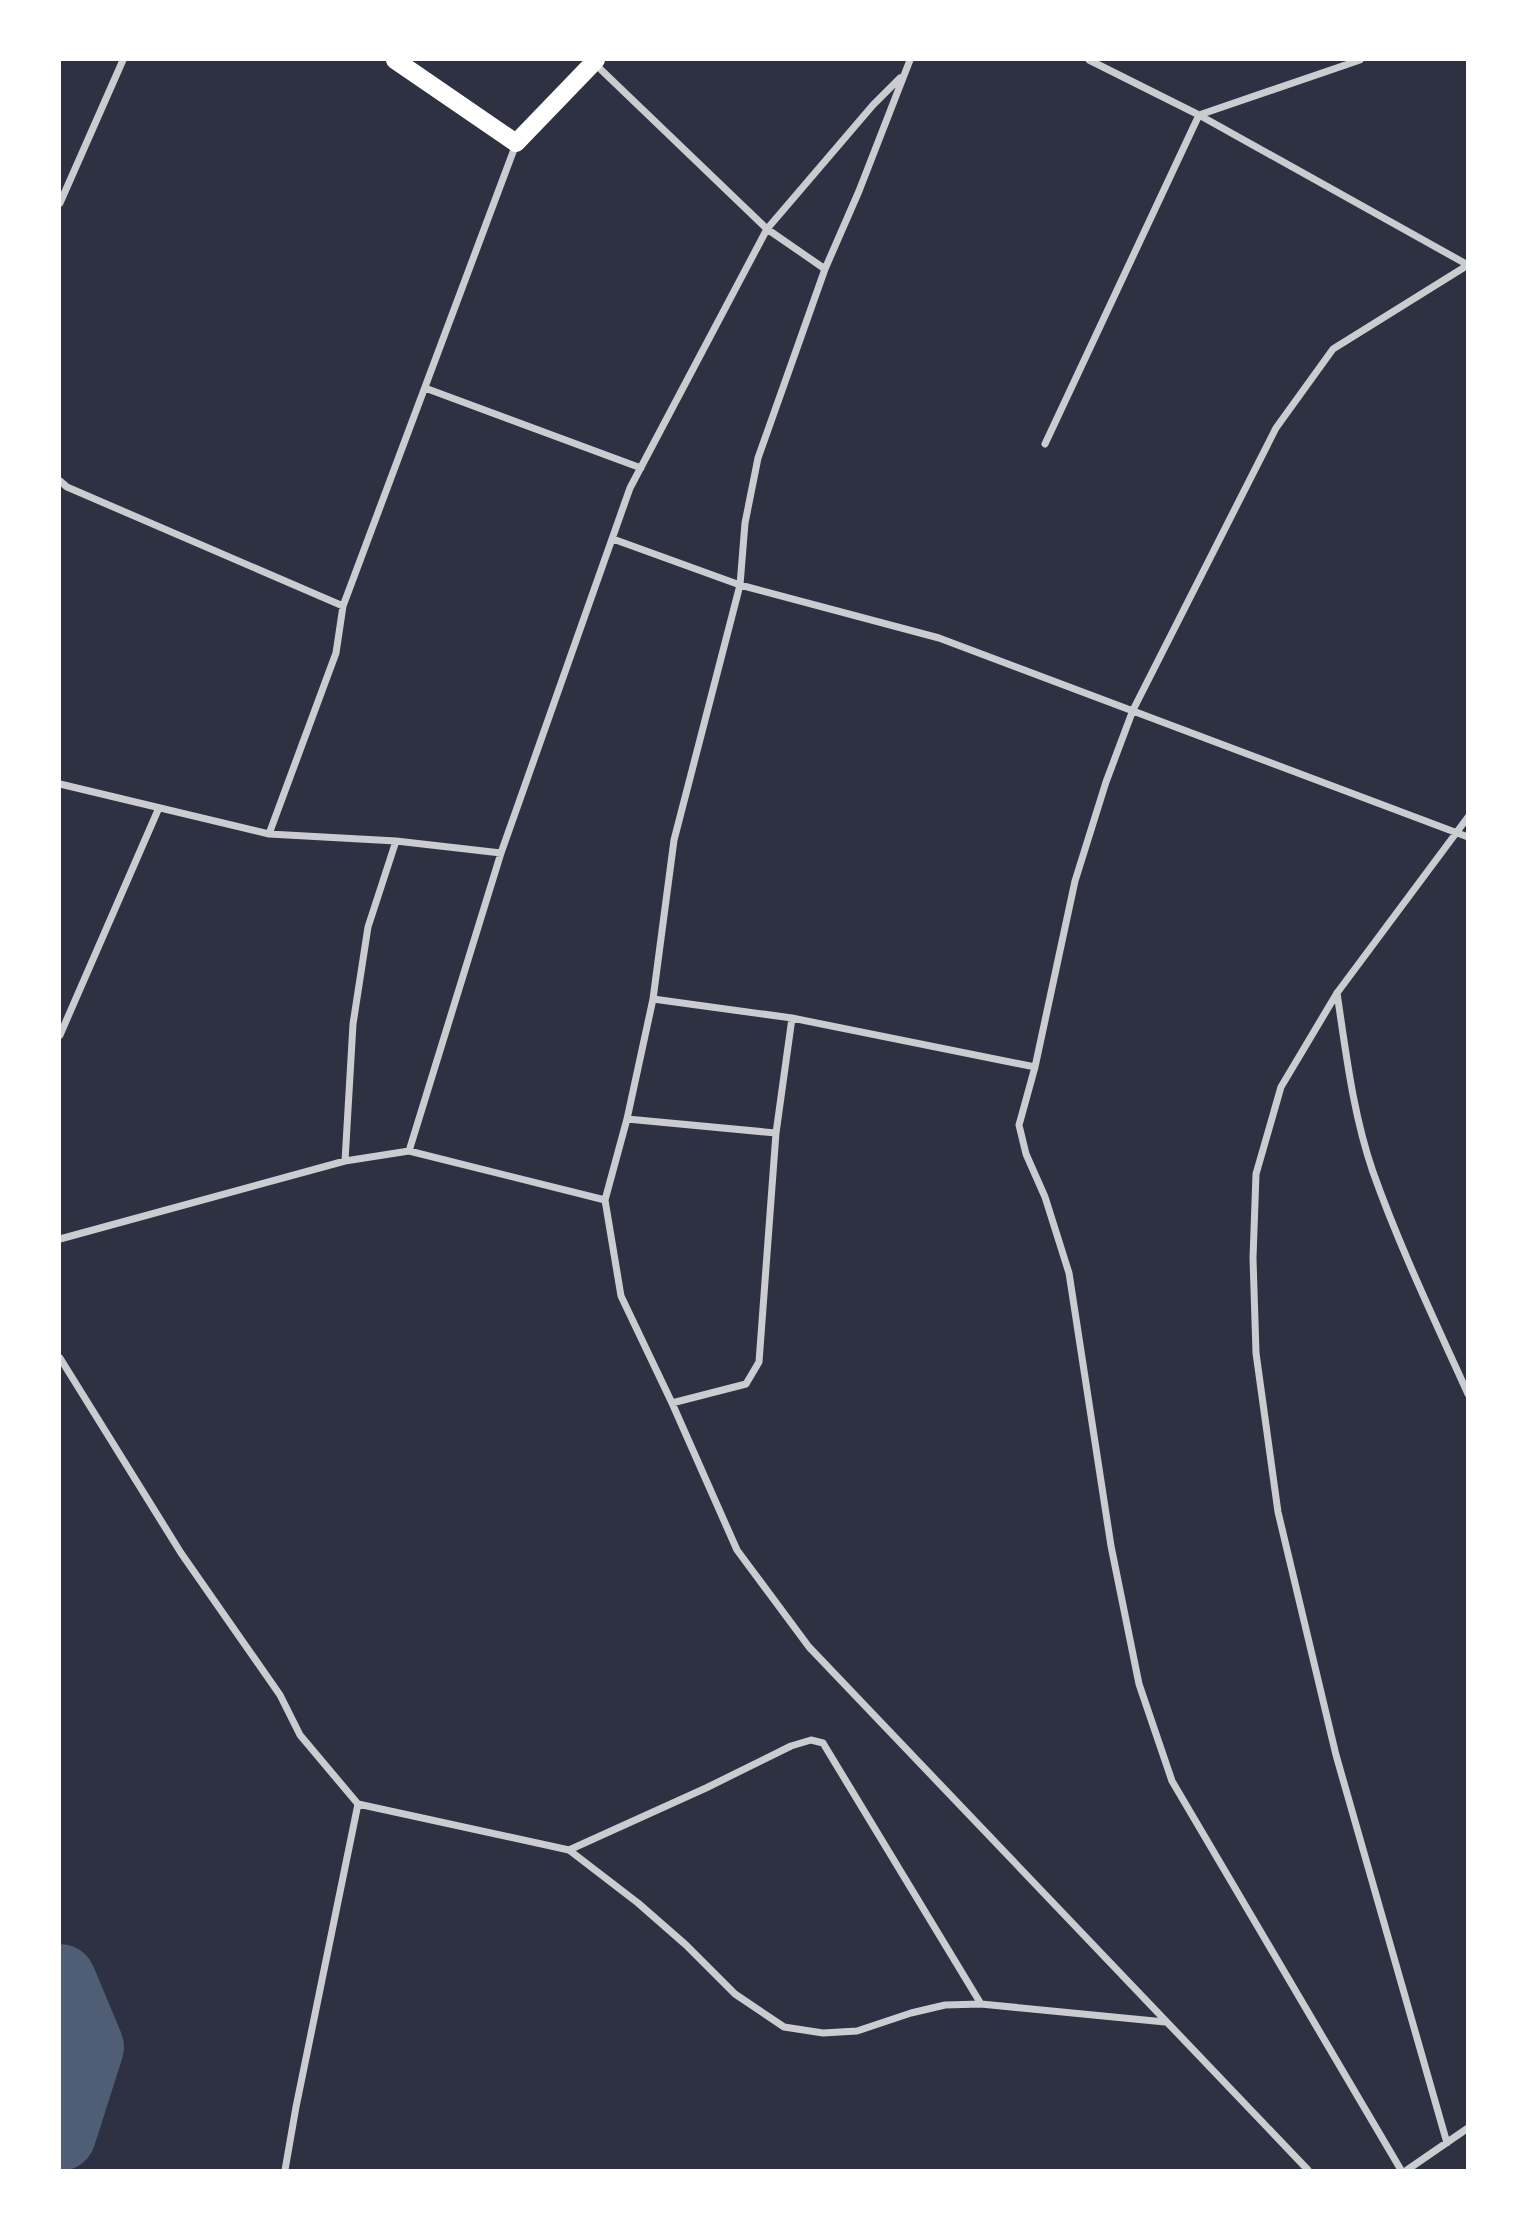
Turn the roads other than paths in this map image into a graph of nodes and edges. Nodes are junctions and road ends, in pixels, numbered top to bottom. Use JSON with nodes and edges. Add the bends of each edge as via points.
{"nodes":[{"id":1,"x":123,"y":60,"type":"edge"},
{"id":2,"x":395,"y":60,"type":"edge"},
{"id":3,"x":910,"y":60,"type":"edge"},
{"id":4,"x":1088,"y":60,"type":"edge"},
{"id":5,"x":1360,"y":60,"type":"edge"},
{"id":6,"x":594,"y":61,"type":"edge"},
{"id":7,"x":903,"y":76,"type":"junction"},
{"id":8,"x":1199,"y":115,"type":"junction"},
{"id":9,"x":516,"y":143,"type":"junction"},
{"id":10,"x":60,"y":203,"type":"edge"},
{"id":11,"x":767,"y":229,"type":"junction"},
{"id":12,"x":1468,"y":265,"type":"edge"},
{"id":13,"x":825,"y":268,"type":"junction"},
{"id":14,"x":425,"y":388,"type":"junction"},
{"id":15,"x":1045,"y":444,"type":"dead end"},
{"id":16,"x":641,"y":468,"type":"junction"},
{"id":17,"x":60,"y":481,"type":"edge"},
{"id":18,"x":613,"y":539,"type":"junction"},
{"id":19,"x":740,"y":585,"type":"junction"},
{"id":20,"x":343,"y":606,"type":"junction"},
{"id":21,"x":1133,"y":710,"type":"junction"},
{"id":22,"x":60,"y":785,"type":"edge"},
{"id":23,"x":158,"y":810,"type":"junction"},
{"id":24,"x":1468,"y":817,"type":"edge"},
{"id":25,"x":1454,"y":832,"type":"junction"},
{"id":26,"x":269,"y":834,"type":"junction"},
{"id":27,"x":1468,"y":837,"type":"edge"},
{"id":28,"x":396,"y":841,"type":"junction"},
{"id":29,"x":501,"y":853,"type":"junction"},
{"id":30,"x":1337,"y":993,"type":"junction"},
{"id":31,"x":653,"y":999,"type":"junction"},
{"id":32,"x":792,"y":1018,"type":"junction"},
{"id":33,"x":60,"y":1035,"type":"edge"},
{"id":34,"x":1035,"y":1068,"type":"junction"},
{"id":35,"x":627,"y":1119,"type":"junction"},
{"id":36,"x":776,"y":1133,"type":"junction"},
{"id":37,"x":409,"y":1151,"type":"junction"},
{"id":38,"x":345,"y":1161,"type":"junction"},
{"id":39,"x":606,"y":1200,"type":"junction"},
{"id":40,"x":60,"y":1239,"type":"edge"},
{"id":41,"x":60,"y":1359,"type":"edge"},
{"id":42,"x":1468,"y":1394,"type":"edge"},
{"id":43,"x":672,"y":1403,"type":"junction"},
{"id":44,"x":358,"y":1804,"type":"junction"},
{"id":45,"x":569,"y":1850,"type":"junction"},
{"id":46,"x":981,"y":2004,"type":"junction"},
{"id":47,"x":1165,"y":2022,"type":"junction"},
{"id":48,"x":1468,"y":2128,"type":"edge"},
{"id":49,"x":1447,"y":2143,"type":"junction"},
{"id":50,"x":285,"y":2171,"type":"edge"},
{"id":51,"x":1308,"y":2171,"type":"edge"},
{"id":52,"x":1401,"y":2171,"type":"edge"},
{"id":53,"x":1407,"y":2171,"type":"edge"}],
"edges":[{"from":1,"to":10,"type":"street"},
{"from":2,"to":9,"type":"main road"},
{"from":3,"to":7,"type":"street"},
{"from":4,"to":8,"type":"street"},
{"from":5,"to":8,"type":"street"},
{"from":6,"to":9,"type":"main road"},
{"from":6,"to":11,"type":"street"},
{"from":7,"to":11,"type":"street","via":[[873,104]]},
{"from":7,"to":13,"type":"street"},
{"from":8,"to":12,"type":"street"},
{"from":8,"to":15,"type":"street"},
{"from":9,"to":14,"type":"street"},
{"from":11,"to":13,"type":"street"},
{"from":11,"to":16,"type":"street"},
{"from":12,"to":21,"type":"street","via":[[1333,349],[1276,428]]},
{"from":13,"to":19,"type":"street","via":[[758,458]]},
{"from":14,"to":16,"type":"street"},
{"from":14,"to":20,"type":"street"},
{"from":16,"to":18,"type":"street"},
{"from":17,"to":20,"type":"street","via":[[67,488]]},
{"from":18,"to":19,"type":"street"},
{"from":18,"to":29,"type":"street"},
{"from":19,"to":21,"type":"street","via":[[939,638]]},
{"from":19,"to":31,"type":"street","via":[[674,840]]},
{"from":20,"to":26,"type":"street","via":[[336,653]]},
{"from":21,"to":25,"type":"street"},
{"from":21,"to":34,"type":"street","via":[[1075,881]]},
{"from":22,"to":23,"type":"street"},
{"from":23,"to":26,"type":"street"},
{"from":23,"to":33,"type":"street"},
{"from":24,"to":25,"type":"street"},
{"from":25,"to":27,"type":"street"},
{"from":25,"to":30,"type":"street"},
{"from":26,"to":28,"type":"street"},
{"from":28,"to":29,"type":"street"},
{"from":28,"to":38,"type":"street","via":[[368,927],[353,1024]]},
{"from":29,"to":37,"type":"street"},
{"from":30,"to":42,"type":"street","via":[[1352,1093],[1372,1170]]},
{"from":30,"to":49,"type":"street","via":[[1281,1087],[1256,1174],[1255,1353],[1278,1511],[1336,1755]]},
{"from":31,"to":32,"type":"street"},
{"from":31,"to":35,"type":"street"},
{"from":32,"to":34,"type":"street"},
{"from":32,"to":36,"type":"street"},
{"from":34,"to":52,"type":"street","via":[[1019,1125],[1069,1273],[1111,1546],[1139,1684],[1172,1781]]},
{"from":35,"to":36,"type":"street"},
{"from":35,"to":39,"type":"street"},
{"from":36,"to":43,"type":"street","via":[[759,1362],[746,1384]]},
{"from":37,"to":38,"type":"street"},
{"from":37,"to":39,"type":"street"},
{"from":38,"to":40,"type":"street"},
{"from":39,"to":43,"type":"street","via":[[621,1296]]},
{"from":41,"to":44,"type":"street","via":[[181,1553],[280,1695],[300,1735]]},
{"from":43,"to":47,"type":"street","via":[[737,1550],[808,1647]]},
{"from":44,"to":45,"type":"street"},
{"from":44,"to":50,"type":"street"},
{"from":45,"to":46,"type":"street","via":[[686,1945],[735,1994],[784,2027],[823,2034],[857,2031],[911,2012]]},
{"from":45,"to":46,"type":"street","via":[[791,1746],[811,1740],[823,1743]]},
{"from":46,"to":47,"type":"street"},
{"from":47,"to":51,"type":"street"},
{"from":48,"to":49,"type":"street"},
{"from":49,"to":53,"type":"street"}]}
